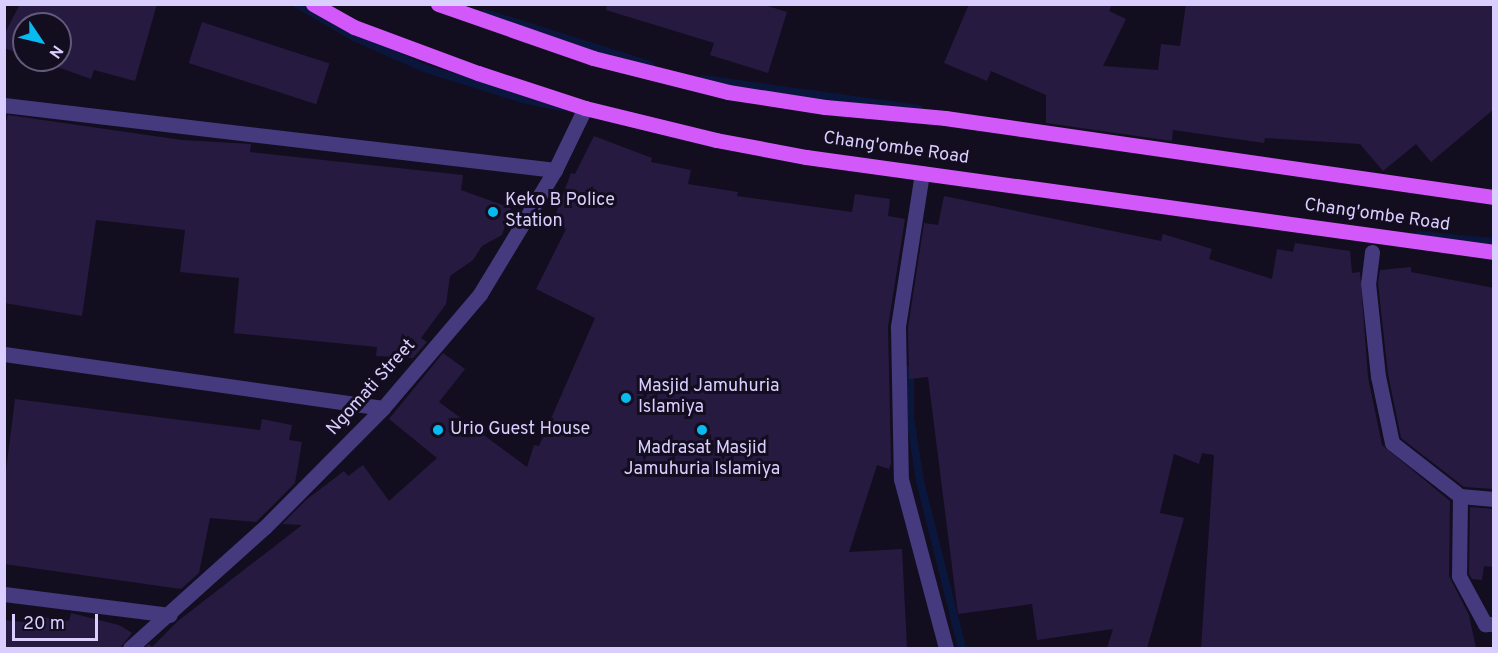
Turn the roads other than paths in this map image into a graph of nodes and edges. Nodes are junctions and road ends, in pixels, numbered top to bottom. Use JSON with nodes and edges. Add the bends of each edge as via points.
{"nodes":[{"id":1,"x":312,"y":4,"type":"edge"},
{"id":2,"x":438,"y":4,"type":"edge"},
{"id":3,"x":4,"y":105,"type":"edge"},
{"id":4,"x":585,"y":108,"type":"junction"},
{"id":5,"x":555,"y":170,"type":"junction"},
{"id":6,"x":922,"y":173,"type":"junction"},
{"id":7,"x":1494,"y":197,"type":"edge"},
{"id":8,"x":1372,"y":252,"type":"dead end"},
{"id":9,"x":1494,"y":252,"type":"edge"},
{"id":10,"x":4,"y":354,"type":"edge"},
{"id":11,"x":383,"y":408,"type":"junction"},
{"id":12,"x":1460,"y":496,"type":"junction"},
{"id":13,"x":1494,"y":499,"type":"edge"},
{"id":14,"x":4,"y":594,"type":"edge"},
{"id":15,"x":170,"y":615,"type":"junction"},
{"id":16,"x":1494,"y":624,"type":"edge"},
{"id":17,"x":130,"y":648,"type":"edge"},
{"id":18,"x":946,"y":648,"type":"edge"}],
"edges":[{"from":1,"to":4,"type":"main road","name":"Chang'ombe Road","via":[[388,39]]},
{"from":2,"to":7,"type":"main road","name":"Chang'ombe Road","via":[[593,58],[728,92],[825,107],[945,118]]},
{"from":3,"to":5,"type":"street"},
{"from":4,"to":5,"type":"street","name":"Ngomati Street"},
{"from":4,"to":6,"type":"main road","name":"Chang'ombe Road","via":[[750,146]]},
{"from":5,"to":11,"type":"street","name":"Ngomati Street","via":[[480,294]]},
{"from":6,"to":9,"type":"main road","name":"Chang'ombe Road"},
{"from":6,"to":18,"type":"street","via":[[898,327],[902,478]]},
{"from":8,"to":12,"type":"street","via":[[1368,283],[1378,376],[1392,443]]},
{"from":10,"to":11,"type":"street"},
{"from":11,"to":15,"type":"street","name":"Ngomati Street"},
{"from":12,"to":13,"type":"street"},
{"from":12,"to":16,"type":"street","via":[[1459,576],[1485,624]]},
{"from":14,"to":15,"type":"street"},
{"from":15,"to":17,"type":"street","name":"Ngomati Street"}]}
